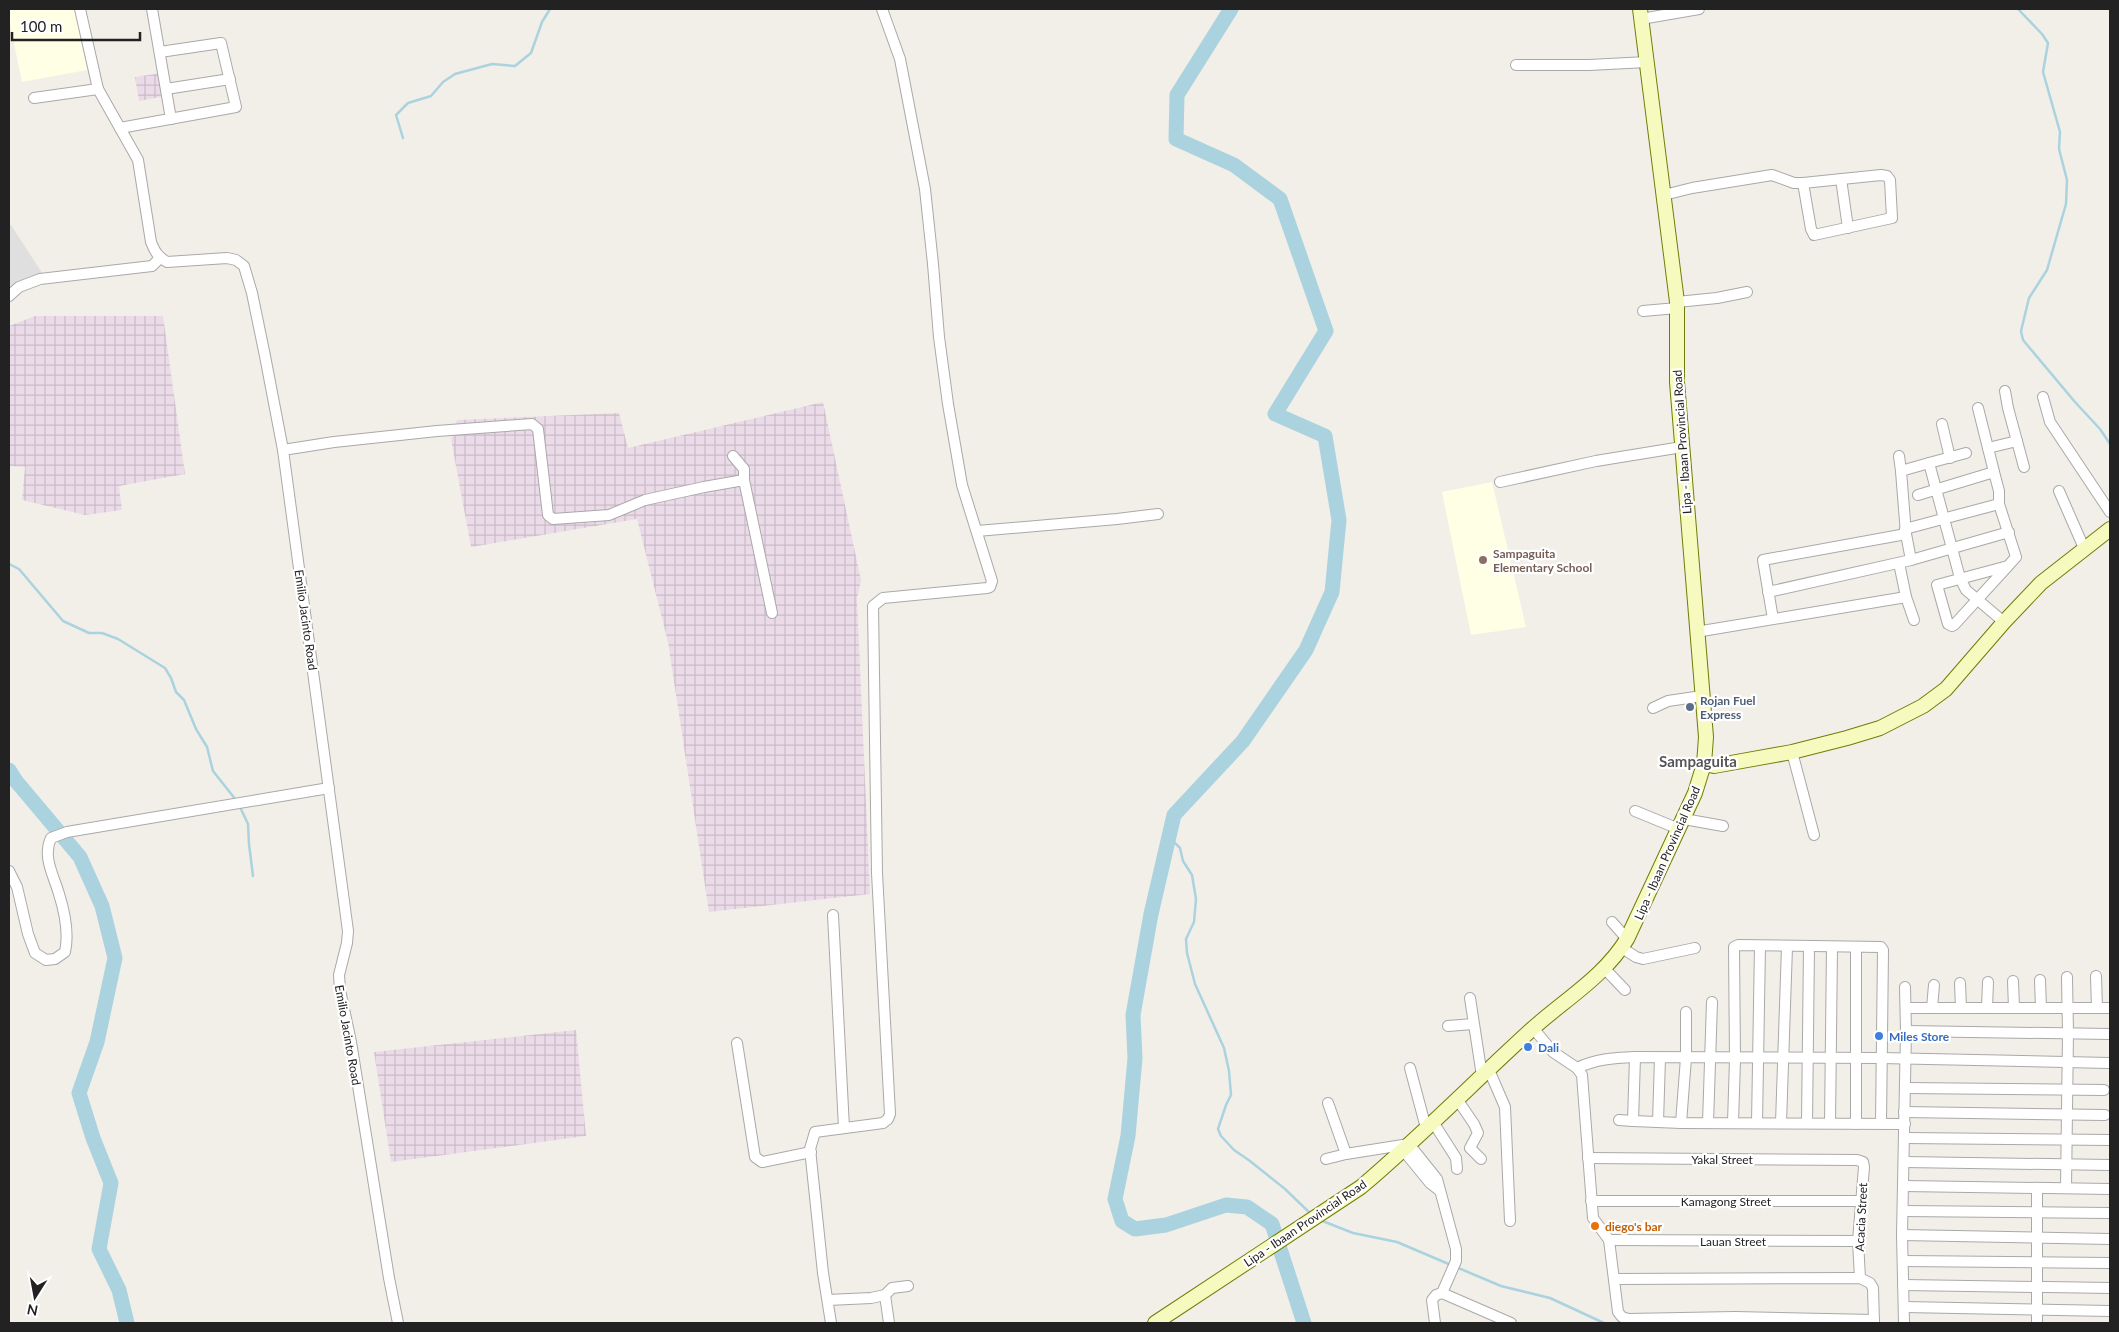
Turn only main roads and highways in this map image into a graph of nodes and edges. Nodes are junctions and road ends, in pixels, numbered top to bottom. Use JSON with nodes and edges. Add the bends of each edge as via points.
{"nodes":[{"id":1,"x":1641,"y":14,"type":"edge"},
{"id":2,"x":2110,"y":529,"type":"edge"},
{"id":3,"x":1704,"y":764,"type":"junction"},
{"id":4,"x":1155,"y":1323,"type":"edge"}],
"edges":[{"from":1,"to":3,"type":"main road","name":"Lipa - Ibaan Provincial Road","via":[[1677,305],[1682,447],[1706,737]]},
{"from":2,"to":3,"type":"main road","via":[[2041,583],[1946,689],[1922,706],[1880,728],[1792,752],[1714,766]]},
{"from":3,"to":4,"type":"main road","name":"Lipa - Ibaan Provincial Road","via":[[1682,824],[1624,944],[1604,968],[1533,1028],[1361,1187]]}]}
